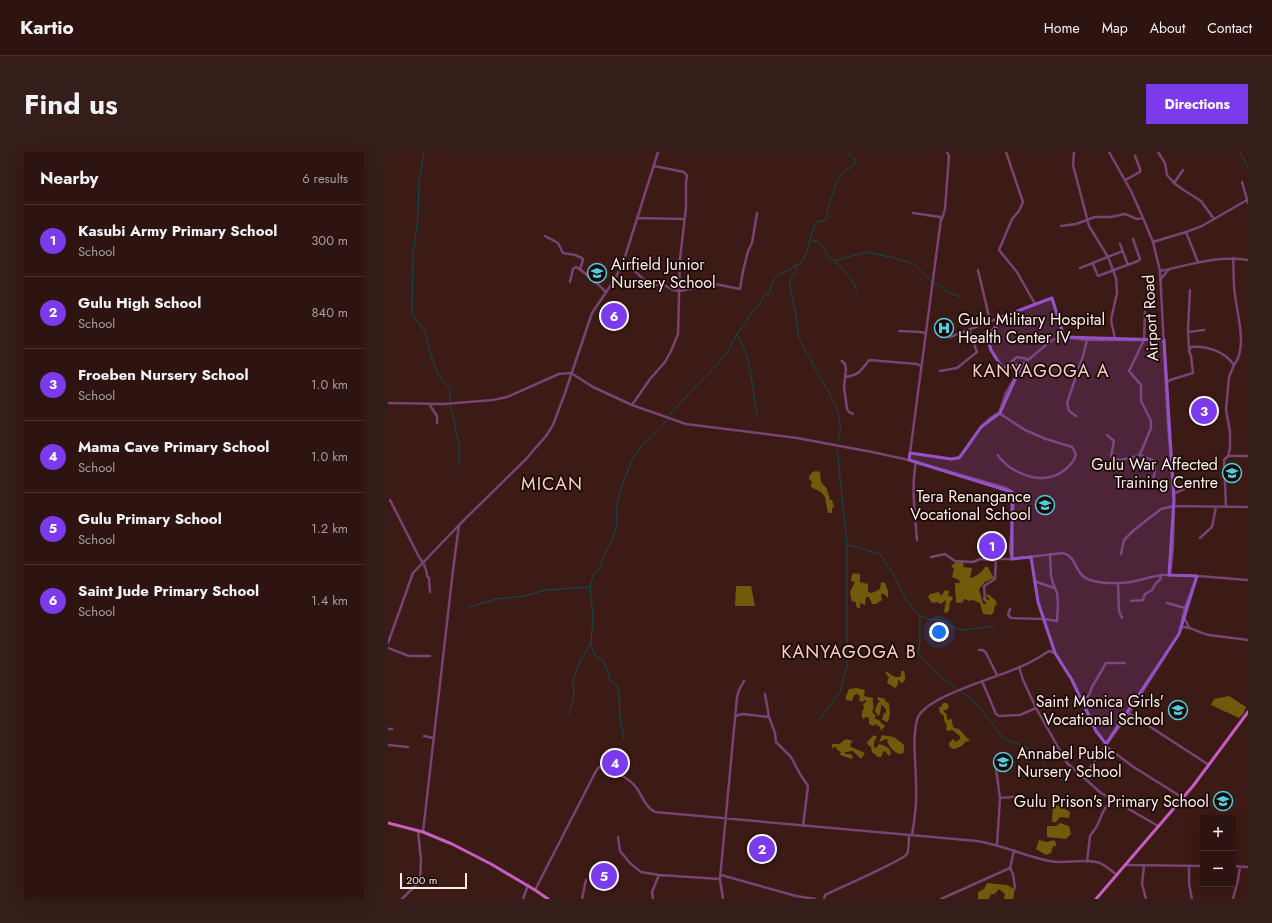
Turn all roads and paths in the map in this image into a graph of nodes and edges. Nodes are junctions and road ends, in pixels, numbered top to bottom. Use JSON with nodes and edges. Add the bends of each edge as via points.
{"nodes":[{"id":1,"x":658,"y":152,"type":"edge"},
{"id":2,"x":947,"y":152,"type":"edge"},
{"id":3,"x":1006,"y":152,"type":"edge"},
{"id":4,"x":1074,"y":152,"type":"edge"},
{"id":5,"x":1109,"y":152,"type":"edge"},
{"id":6,"x":1158,"y":152,"type":"edge"},
{"id":7,"x":1135,"y":156,"type":"dead end"},
{"id":8,"x":654,"y":166,"type":"junction"},
{"id":9,"x":1183,"y":170,"type":"dead end"},
{"id":10,"x":1125,"y":180,"type":"junction"},
{"id":11,"x":1242,"y":182,"type":"dead end"},
{"id":12,"x":1174,"y":183,"type":"junction"},
{"id":13,"x":1248,"y":201,"type":"edge"},
{"id":14,"x":758,"y":213,"type":"dead end"},
{"id":15,"x":913,"y":213,"type":"dead end"},
{"id":16,"x":638,"y":218,"type":"junction"},
{"id":17,"x":1144,"y":218,"type":"junction"},
{"id":18,"x":684,"y":219,"type":"junction"},
{"id":19,"x":1214,"y":219,"type":"junction"},
{"id":20,"x":1088,"y":220,"type":"junction"},
{"id":21,"x":941,"y":222,"type":"junction"},
{"id":22,"x":1061,"y":226,"type":"dead end"},
{"id":23,"x":1186,"y":232,"type":"junction"},
{"id":24,"x":545,"y":236,"type":"dead end"},
{"id":25,"x":1133,"y":239,"type":"dead end"},
{"id":26,"x":1153,"y":242,"type":"junction"},
{"id":27,"x":1120,"y":244,"type":"dead end"},
{"id":28,"x":1123,"y":251,"type":"junction"},
{"id":29,"x":1108,"y":257,"type":"junction"},
{"id":30,"x":1234,"y":258,"type":"junction"},
{"id":31,"x":1248,"y":260,"type":"edge"},
{"id":32,"x":1198,"y":262,"type":"junction"},
{"id":33,"x":1093,"y":264,"type":"junction"},
{"id":34,"x":1128,"y":265,"type":"junction"},
{"id":35,"x":622,"y":266,"type":"junction"},
{"id":36,"x":1080,"y":268,"type":"dead end"},
{"id":37,"x":1170,"y":268,"type":"junction"},
{"id":38,"x":580,"y":269,"type":"junction"},
{"id":39,"x":978,"y":270,"type":"dead end"},
{"id":40,"x":1114,"y":270,"type":"junction"},
{"id":41,"x":1160,"y":270,"type":"junction"},
{"id":42,"x":1161,"y":280,"type":"junction"},
{"id":43,"x":570,"y":282,"type":"dead end"},
{"id":44,"x":1190,"y":290,"type":"dead end"},
{"id":45,"x":605,"y":291,"type":"junction"},
{"id":46,"x":679,"y":291,"type":"junction"},
{"id":47,"x":1035,"y":304,"type":"junction"},
{"id":48,"x":1146,"y":312,"type":"dead end"},
{"id":49,"x":999,"y":318,"type":"junction"},
{"id":50,"x":990,"y":321,"type":"junction"},
{"id":51,"x":969,"y":330,"type":"junction"},
{"id":52,"x":1204,"y":330,"type":"dead end"},
{"id":53,"x":899,"y":331,"type":"dead end"},
{"id":54,"x":1188,"y":332,"type":"junction"},
{"id":55,"x":925,"y":333,"type":"junction"},
{"id":56,"x":1064,"y":337,"type":"junction"},
{"id":57,"x":950,"y":338,"type":"dead end"},
{"id":58,"x":1115,"y":339,"type":"junction"},
{"id":59,"x":1087,"y":340,"type":"junction"},
{"id":60,"x":1144,"y":340,"type":"junction"},
{"id":61,"x":1164,"y":340,"type":"junction"},
{"id":62,"x":1189,"y":351,"type":"junction"},
{"id":63,"x":1028,"y":359,"type":"junction"},
{"id":64,"x":842,"y":361,"type":"dead end"},
{"id":65,"x":1234,"y":365,"type":"junction"},
{"id":66,"x":921,"y":366,"type":"junction"},
{"id":67,"x":940,"y":371,"type":"dead end"},
{"id":68,"x":571,"y":374,"type":"junction"},
{"id":69,"x":845,"y":377,"type":"junction"},
{"id":70,"x":1166,"y":384,"type":"junction"},
{"id":71,"x":388,"y":403,"type":"edge"},
{"id":72,"x":429,"y":404,"type":"junction"},
{"id":73,"x":632,"y":405,"type":"junction"},
{"id":74,"x":999,"y":413,"type":"junction"},
{"id":75,"x":853,"y":414,"type":"dead end"},
{"id":76,"x":1076,"y":416,"type":"dead end"},
{"id":77,"x":437,"y":423,"type":"dead end"},
{"id":78,"x":1107,"y":435,"type":"dead end"},
{"id":79,"x":910,"y":453,"type":"junction"},
{"id":80,"x":998,"y":455,"type":"dead end"},
{"id":81,"x":1140,"y":455,"type":"junction"},
{"id":82,"x":1228,"y":456,"type":"junction"},
{"id":83,"x":1248,"y":456,"type":"edge"},
{"id":84,"x":909,"y":460,"type":"junction"},
{"id":85,"x":916,"y":462,"type":"junction"},
{"id":86,"x":1120,"y":483,"type":"dead end"},
{"id":87,"x":1184,"y":489,"type":"dead end"},
{"id":88,"x":1173,"y":494,"type":"junction"},
{"id":89,"x":390,"y":500,"type":"dead end"},
{"id":90,"x":1174,"y":506,"type":"junction"},
{"id":91,"x":1216,"y":507,"type":"junction"},
{"id":92,"x":1226,"y":507,"type":"junction"},
{"id":93,"x":1248,"y":507,"type":"edge"},
{"id":94,"x":460,"y":524,"type":"junction"},
{"id":95,"x":1200,"y":538,"type":"dead end"},
{"id":96,"x":916,"y":540,"type":"dead end"},
{"id":97,"x":1050,"y":554,"type":"junction"},
{"id":98,"x":1121,"y":554,"type":"dead end"},
{"id":99,"x":931,"y":557,"type":"dead end"},
{"id":100,"x":1031,"y":557,"type":"junction"},
{"id":101,"x":1012,"y":559,"type":"junction"},
{"id":102,"x":423,"y":561,"type":"junction"},
{"id":103,"x":996,"y":561,"type":"junction"},
{"id":104,"x":1161,"y":575,"type":"junction"},
{"id":105,"x":1170,"y":575,"type":"junction"},
{"id":106,"x":1197,"y":576,"type":"junction"},
{"id":107,"x":1248,"y":580,"type":"edge"},
{"id":108,"x":1034,"y":581,"type":"junction"},
{"id":109,"x":1118,"y":583,"type":"junction"},
{"id":110,"x":1055,"y":588,"type":"junction"},
{"id":111,"x":430,"y":592,"type":"dead end"},
{"id":112,"x":985,"y":600,"type":"dead end"},
{"id":113,"x":1131,"y":601,"type":"dead end"},
{"id":114,"x":1167,"y":603,"type":"dead end"},
{"id":115,"x":1184,"y":608,"type":"junction"},
{"id":116,"x":1010,"y":609,"type":"dead end"},
{"id":117,"x":1183,"y":616,"type":"junction"},
{"id":118,"x":1044,"y":618,"type":"junction"},
{"id":119,"x":1122,"y":618,"type":"dead end"},
{"id":120,"x":1182,"y":627,"type":"junction"},
{"id":121,"x":1189,"y":627,"type":"junction"},
{"id":122,"x":1248,"y":640,"type":"edge"},
{"id":123,"x":388,"y":643,"type":"edge"},
{"id":124,"x":388,"y":648,"type":"edge"},
{"id":125,"x":1054,"y":649,"type":"junction"},
{"id":126,"x":979,"y":650,"type":"dead end"},
{"id":127,"x":1049,"y":651,"type":"junction"},
{"id":128,"x":1055,"y":653,"type":"junction"},
{"id":129,"x":430,"y":656,"type":"dead end"},
{"id":130,"x":1125,"y":663,"type":"dead end"},
{"id":131,"x":1019,"y":668,"type":"junction"},
{"id":132,"x":997,"y":675,"type":"junction"},
{"id":133,"x":744,"y":681,"type":"dead end"},
{"id":134,"x":982,"y":681,"type":"junction"},
{"id":135,"x":765,"y":694,"type":"dead end"},
{"id":136,"x":1082,"y":703,"type":"junction"},
{"id":137,"x":1036,"y":708,"type":"junction"},
{"id":138,"x":1129,"y":713,"type":"junction"},
{"id":139,"x":1248,"y":714,"type":"edge"},
{"id":140,"x":735,"y":716,"type":"junction"},
{"id":141,"x":769,"y":717,"type":"junction"},
{"id":142,"x":388,"y":729,"type":"edge"},
{"id":143,"x":392,"y":729,"type":"dead end"},
{"id":144,"x":424,"y":736,"type":"dead end"},
{"id":145,"x":433,"y":738,"type":"junction"},
{"id":146,"x":1106,"y":745,"type":"junction"},
{"id":147,"x":388,"y":746,"type":"edge"},
{"id":148,"x":408,"y":747,"type":"dead end"},
{"id":149,"x":995,"y":761,"type":"dead end"},
{"id":150,"x":1210,"y":765,"type":"junction"},
{"id":151,"x":1086,"y":780,"type":"junction"},
{"id":152,"x":1024,"y":796,"type":"dead end"},
{"id":153,"x":1000,"y":798,"type":"junction"},
{"id":154,"x":1183,"y":798,"type":"junction"},
{"id":155,"x":1111,"y":799,"type":"junction"},
{"id":156,"x":725,"y":817,"type":"junction"},
{"id":157,"x":388,"y":823,"type":"edge"},
{"id":158,"x":803,"y":826,"type":"junction"},
{"id":159,"x":1158,"y":826,"type":"junction"},
{"id":160,"x":418,"y":831,"type":"junction"},
{"id":161,"x":422,"y":832,"type":"junction"},
{"id":162,"x":911,"y":835,"type":"junction"},
{"id":163,"x":618,"y":837,"type":"dead end"},
{"id":164,"x":997,"y":845,"type":"junction"},
{"id":165,"x":1014,"y":850,"type":"junction"},
{"id":166,"x":1087,"y":862,"type":"junction"},
{"id":167,"x":1125,"y":865,"type":"junction"},
{"id":168,"x":1144,"y":866,"type":"junction"},
{"id":169,"x":1189,"y":866,"type":"junction"},
{"id":170,"x":1200,"y":866,"type":"edge"},
{"id":171,"x":1236,"y":866,"type":"edge"},
{"id":172,"x":1240,"y":866,"type":"junction"},
{"id":173,"x":1248,"y":867,"type":"edge"},
{"id":174,"x":1010,"y":868,"type":"junction"},
{"id":175,"x":659,"y":875,"type":"junction"},
{"id":176,"x":721,"y":875,"type":"junction"},
{"id":177,"x":1117,"y":875,"type":"junction"},
{"id":178,"x":720,"y":879,"type":"junction"},
{"id":179,"x":586,"y":880,"type":"dead end"},
{"id":180,"x":528,"y":885,"type":"junction"},
{"id":181,"x":1015,"y":888,"type":"dead end"},
{"id":182,"x":535,"y":890,"type":"junction"},
{"id":183,"x":402,"y":899,"type":"edge"},
{"id":184,"x":523,"y":899,"type":"edge"},
{"id":185,"x":548,"y":899,"type":"edge"},
{"id":186,"x":582,"y":899,"type":"edge"},
{"id":187,"x":653,"y":899,"type":"edge"},
{"id":188,"x":723,"y":899,"type":"edge"},
{"id":189,"x":815,"y":899,"type":"edge"},
{"id":190,"x":824,"y":899,"type":"edge"},
{"id":191,"x":941,"y":899,"type":"edge"},
{"id":192,"x":1096,"y":899,"type":"edge"},
{"id":193,"x":1146,"y":899,"type":"edge"},
{"id":194,"x":1192,"y":899,"type":"edge"},
{"id":195,"x":1233,"y":899,"type":"edge"}],
"edges":[{"from":1,"to":8,"type":"street"},
{"from":2,"to":21,"type":"street","via":[[949,156],[946,209]]},
{"from":3,"to":47,"type":"street","via":[[1023,202],[1020,211],[1012,219],[999,250],[1017,272]]},
{"from":4,"to":20,"type":"street","via":[[1073,165]]},
{"from":5,"to":10,"type":"street","name":"Airport Road"},
{"from":6,"to":12,"type":"street","via":[[1165,163],[1167,175]]},
{"from":7,"to":10,"type":"street","via":[[1140,172]]},
{"from":8,"to":16,"type":"street"},
{"from":8,"to":18,"type":"street","via":[[686,173]]},
{"from":9,"to":12,"type":"street"},
{"from":10,"to":17,"type":"street","name":"Airport Road"},
{"from":11,"to":13,"type":"street"},
{"from":12,"to":19,"type":"street","via":[[1198,198]]},
{"from":13,"to":19,"type":"street"},
{"from":14,"to":46,"type":"street","via":[[740,289],[710,282]]},
{"from":15,"to":21,"type":"street","via":[[940,217]]},
{"from":16,"to":18,"type":"street"},
{"from":16,"to":35,"type":"street"},
{"from":17,"to":20,"type":"street","via":[[1137,219],[1125,214],[1111,218],[1094,217]]},
{"from":17,"to":26,"type":"street","name":"Airport Road"},
{"from":18,"to":46,"type":"street"},
{"from":19,"to":23,"type":"street"},
{"from":20,"to":22,"type":"street"},
{"from":20,"to":29,"type":"street"},
{"from":21,"to":55,"type":"street"},
{"from":23,"to":26,"type":"street"},
{"from":23,"to":32,"type":"street"},
{"from":24,"to":38,"type":"street","via":[[558,243],[563,253],[582,258]]},
{"from":25,"to":34,"type":"street","via":[[1140,259]]},
{"from":26,"to":41,"type":"street","name":"Airport Road"},
{"from":27,"to":28,"type":"street"},
{"from":28,"to":29,"type":"street"},
{"from":28,"to":34,"type":"street"},
{"from":29,"to":33,"type":"street"},
{"from":29,"to":40,"type":"street"},
{"from":30,"to":31,"type":"street"},
{"from":30,"to":32,"type":"street"},
{"from":30,"to":65,"type":"street","via":[[1233,280],[1241,335],[1240,354]]},
{"from":32,"to":37,"type":"street"},
{"from":33,"to":36,"type":"street"},
{"from":33,"to":40,"type":"street","via":[[1098,276]]},
{"from":34,"to":40,"type":"street"},
{"from":35,"to":45,"type":"street"},
{"from":35,"to":46,"type":"street","via":[[632,268],[654,285],[664,285]]},
{"from":37,"to":41,"type":"street"},
{"from":37,"to":42,"type":"street"},
{"from":38,"to":43,"type":"street","via":[[573,269]]},
{"from":38,"to":45,"type":"street"},
{"from":39,"to":50,"type":"street"},
{"from":40,"to":58,"type":"street","via":[[1118,286],[1111,320]]},
{"from":41,"to":42,"type":"street","name":"Airport Road"},
{"from":42,"to":61,"type":"street","name":"Airport Road"},
{"from":44,"to":54,"type":"street"},
{"from":45,"to":68,"type":"street","via":[[590,316]]},
{"from":46,"to":73,"type":"street","via":[[678,330],[674,343],[662,366]]},
{"from":47,"to":49,"type":"street"},
{"from":47,"to":56,"type":"street","via":[[1052,298]]},
{"from":48,"to":60,"type":"street"},
{"from":49,"to":50,"type":"street"},
{"from":49,"to":63,"type":"street","via":[[998,325],[987,338],[1002,368],[1017,357]]},
{"from":50,"to":51,"type":"street"},
{"from":51,"to":57,"type":"street"},
{"from":51,"to":67,"type":"street","via":[[977,352],[958,368]]},
{"from":52,"to":54,"type":"street"},
{"from":53,"to":55,"type":"street"},
{"from":54,"to":62,"type":"street"},
{"from":55,"to":66,"type":"street"},
{"from":56,"to":59,"type":"street"},
{"from":56,"to":63,"type":"street","via":[[1052,341]]},
{"from":58,"to":59,"type":"street"},
{"from":58,"to":60,"type":"street"},
{"from":59,"to":76,"type":"street","via":[[1067,403],[1069,410]]},
{"from":60,"to":61,"type":"street"},
{"from":60,"to":81,"type":"street","via":[[1129,371],[1141,385],[1142,405],[1151,424],[1151,430]]},
{"from":61,"to":70,"type":"street","name":"Airport Road"},
{"from":62,"to":65,"type":"street","via":[[1191,347],[1209,348],[1226,356]]},
{"from":62,"to":70,"type":"street","via":[[1193,373],[1170,380]]},
{"from":63,"to":74,"type":"street","via":[[1022,364],[1012,382]]},
{"from":64,"to":69,"type":"street","via":[[846,369]]},
{"from":65,"to":82,"type":"street","via":[[1229,377],[1226,410],[1230,432]]},
{"from":66,"to":69,"type":"street","via":[[869,360],[856,375]]},
{"from":66,"to":79,"type":"street"},
{"from":68,"to":72,"type":"street","via":[[559,374],[507,397],[493,400]]},
{"from":68,"to":73,"type":"street"},
{"from":68,"to":94,"type":"street","via":[[550,430],[526,459]]},
{"from":69,"to":75,"type":"street","via":[[844,389],[848,409]]},
{"from":70,"to":88,"type":"street","name":"Airport Road"},
{"from":71,"to":72,"type":"street"},
{"from":72,"to":77,"type":"street","via":[[437,416]]},
{"from":73,"to":84,"type":"street","via":[[686,424],[797,438]]},
{"from":74,"to":79,"type":"street","via":[[981,427],[959,458]]},
{"from":74,"to":80,"type":"street","via":[[1025,430],[1072,447],[1076,454],[1073,462],[1063,471],[1051,477],[1038,479],[1013,469]]},
{"from":78,"to":81,"type":"street","via":[[1114,441],[1112,458],[1120,460]]},
{"from":79,"to":84,"type":"street"},
{"from":81,"to":86,"type":"street","via":[[1154,461],[1152,481],[1149,484]]},
{"from":82,"to":83,"type":"street"},
{"from":82,"to":92,"type":"street","via":[[1223,463]]},
{"from":84,"to":85,"type":"street"},
{"from":85,"to":96,"type":"street","via":[[912,489],[915,499]]},
{"from":85,"to":101,"type":"street","via":[[1006,488],[1012,492]]},
{"from":87,"to":88,"type":"street"},
{"from":88,"to":90,"type":"street","name":"Airport Road"},
{"from":89,"to":102,"type":"street"},
{"from":90,"to":91,"type":"street"},
{"from":90,"to":98,"type":"street","via":[[1158,511],[1134,530],[1124,540]]},
{"from":90,"to":105,"type":"street","name":"Airport Road"},
{"from":91,"to":92,"type":"street"},
{"from":91,"to":95,"type":"street","via":[[1212,527]]},
{"from":92,"to":93,"type":"street"},
{"from":94,"to":102,"type":"street"},
{"from":94,"to":145,"type":"street"},
{"from":97,"to":100,"type":"street"},
{"from":97,"to":109,"type":"street","via":[[1068,554],[1080,574],[1089,580]]},
{"from":97,"to":110,"type":"street","via":[[1051,576]]},
{"from":99,"to":103,"type":"street","via":[[945,554],[955,561]]},
{"from":100,"to":101,"type":"street"},
{"from":100,"to":108,"type":"street"},
{"from":101,"to":103,"type":"street"},
{"from":102,"to":111,"type":"street","via":[[429,578]]},
{"from":102,"to":123,"type":"street","via":[[411,578]]},
{"from":103,"to":112,"type":"street","via":[[994,579],[984,586]]},
{"from":104,"to":105,"type":"street"},
{"from":104,"to":109,"type":"street"},
{"from":104,"to":113,"type":"street","via":[[1160,580],[1145,594],[1143,600]]},
{"from":105,"to":106,"type":"street"},
{"from":106,"to":107,"type":"street"},
{"from":106,"to":115,"type":"street"},
{"from":108,"to":110,"type":"street"},
{"from":108,"to":118,"type":"street"},
{"from":109,"to":119,"type":"street","via":[[1119,611]]},
{"from":110,"to":118,"type":"street","via":[[1058,604],[1057,621]]},
{"from":114,"to":115,"type":"street"},
{"from":115,"to":117,"type":"street"},
{"from":116,"to":118,"type":"street","via":[[1008,614],[1011,618]]},
{"from":117,"to":120,"type":"street"},
{"from":117,"to":121,"type":"street"},
{"from":118,"to":125,"type":"street"},
{"from":120,"to":121,"type":"street"},
{"from":120,"to":138,"type":"street"},
{"from":121,"to":122,"type":"street","via":[[1204,634]]},
{"from":124,"to":129,"type":"street","via":[[409,656]]},
{"from":125,"to":127,"type":"street"},
{"from":125,"to":128,"type":"street"},
{"from":126,"to":132,"type":"street","via":[[986,653]]},
{"from":127,"to":128,"type":"street"},
{"from":127,"to":131,"type":"street"},
{"from":128,"to":136,"type":"street","via":[[1072,680]]},
{"from":130,"to":136,"type":"street","via":[[1106,663]]},
{"from":131,"to":132,"type":"street"},
{"from":131,"to":137,"type":"street"},
{"from":132,"to":134,"type":"street"},
{"from":133,"to":140,"type":"street","via":[[739,690]]},
{"from":134,"to":137,"type":"street","via":[[997,716],[1020,715]]},
{"from":134,"to":162,"type":"street","via":[[937,700],[918,717],[914,748],[916,789]]},
{"from":135,"to":141,"type":"street"},
{"from":136,"to":146,"type":"street"},
{"from":137,"to":151,"type":"street","via":[[1063,758]]},
{"from":138,"to":146,"type":"street"},
{"from":138,"to":150,"type":"street"},
{"from":139,"to":150,"type":"main road"},
{"from":140,"to":141,"type":"street","via":[[743,714]]},
{"from":140,"to":156,"type":"street"},
{"from":141,"to":158,"type":"street","via":[[776,742],[791,757],[808,786]]},
{"from":142,"to":143,"type":"street"},
{"from":144,"to":145,"type":"street"},
{"from":145,"to":161,"type":"street"},
{"from":146,"to":151,"type":"street","via":[[1086,773]]},
{"from":146,"to":154,"type":"street","via":[[1132,766]]},
{"from":147,"to":148,"type":"street"},
{"from":149,"to":153,"type":"street"},
{"from":150,"to":154,"type":"main road"},
{"from":151,"to":155,"type":"street"},
{"from":152,"to":153,"type":"street"},
{"from":153,"to":164,"type":"street"},
{"from":154,"to":159,"type":"main road"},
{"from":155,"to":159,"type":"street"},
{"from":155,"to":166,"type":"street","via":[[1090,836]]},
{"from":156,"to":158,"type":"street"},
{"from":156,"to":176,"type":"street"},
{"from":156,"to":182,"type":"street","via":[[654,811],[630,781],[599,767]]},
{"from":157,"to":160,"type":"main road"},
{"from":158,"to":162,"type":"street"},
{"from":159,"to":167,"type":"main road"},
{"from":160,"to":161,"type":"main road"},
{"from":160,"to":183,"type":"street","via":[[420,881]]},
{"from":161,"to":180,"type":"main road","via":[[468,852]]},
{"from":162,"to":164,"type":"street"},
{"from":162,"to":190,"type":"street","via":[[908,852],[904,856],[825,895]]},
{"from":163,"to":175,"type":"street","via":[[620,851],[630,862],[641,872]]},
{"from":164,"to":165,"type":"street"},
{"from":165,"to":166,"type":"street","via":[[1049,861]]},
{"from":165,"to":174,"type":"street"},
{"from":166,"to":177,"type":"street","via":[[1100,863]]},
{"from":167,"to":168,"type":"street"},
{"from":167,"to":177,"type":"main road"},
{"from":168,"to":169,"type":"street"},
{"from":168,"to":193,"type":"street","via":[[1142,884]]},
{"from":169,"to":170,"type":"street"},
{"from":169,"to":194,"type":"street"},
{"from":171,"to":172,"type":"street"},
{"from":172,"to":173,"type":"street"},
{"from":172,"to":195,"type":"street"},
{"from":174,"to":181,"type":"street"},
{"from":174,"to":191,"type":"street"},
{"from":175,"to":178,"type":"street"},
{"from":175,"to":187,"type":"street","via":[[652,892]]},
{"from":176,"to":178,"type":"street"},
{"from":176,"to":189,"type":"street"},
{"from":177,"to":192,"type":"main road"},
{"from":178,"to":188,"type":"street"},
{"from":179,"to":186,"type":"street"},
{"from":180,"to":182,"type":"main road"},
{"from":180,"to":184,"type":"street"},
{"from":182,"to":185,"type":"main road"}]}
